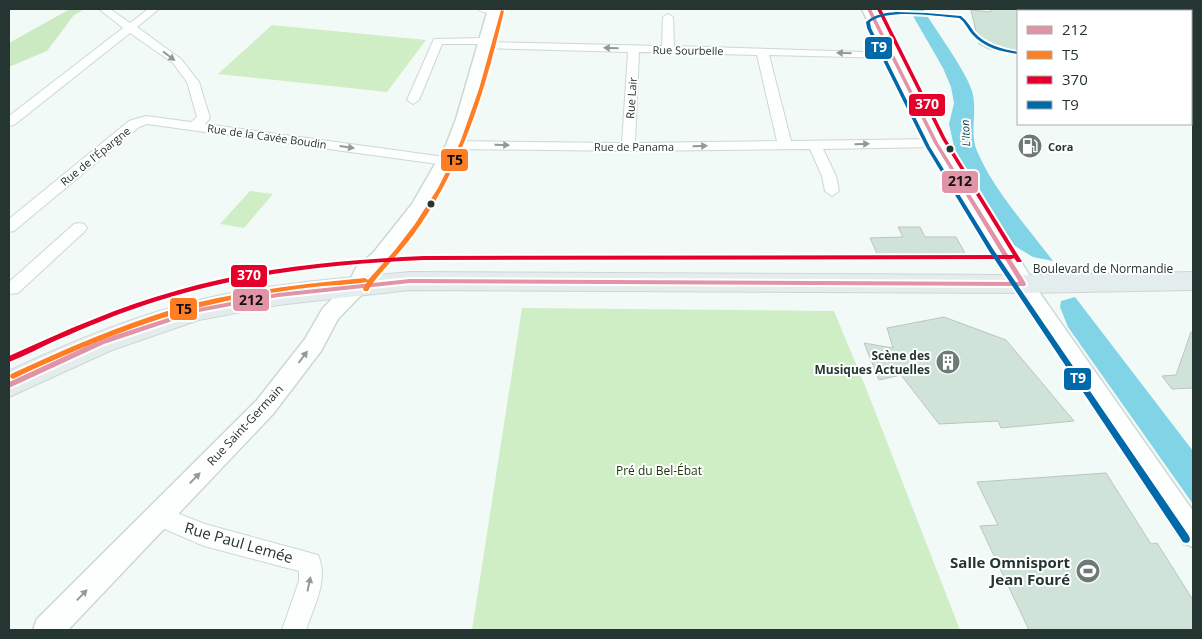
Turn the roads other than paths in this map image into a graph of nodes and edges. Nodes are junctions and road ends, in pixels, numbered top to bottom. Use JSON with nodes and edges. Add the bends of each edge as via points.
{"nodes":[{"id":1,"x":104,"y":9,"type":"edge"},
{"id":2,"x":154,"y":9,"type":"edge"},
{"id":3,"x":490,"y":9,"type":"edge"},
{"id":4,"x":869,"y":9,"type":"edge"},
{"id":5,"x":668,"y":17,"type":"dead end"},
{"id":6,"x":129,"y":28,"type":"junction"},
{"id":7,"x":485,"y":43,"type":"junction"},
{"id":8,"x":634,"y":49,"type":"junction"},
{"id":9,"x":668,"y":50,"type":"junction"},
{"id":10,"x":762,"y":51,"type":"junction"},
{"id":11,"x":892,"y":55,"type":"junction"},
{"id":12,"x":414,"y":100,"type":"dead end"},
{"id":13,"x":9,"y":122,"type":"edge"},
{"id":14,"x":195,"y":126,"type":"junction"},
{"id":15,"x":936,"y":143,"type":"junction"},
{"id":16,"x":454,"y":145,"type":"junction"},
{"id":17,"x":785,"y":145,"type":"junction"},
{"id":18,"x":815,"y":145,"type":"junction"},
{"id":19,"x":628,"y":147,"type":"junction"},
{"id":20,"x":445,"y":161,"type":"junction"},
{"id":21,"x":832,"y":190,"type":"dead end"},
{"id":22,"x":9,"y":227,"type":"edge"},
{"id":23,"x":79,"y":228,"type":"dead end"},
{"id":24,"x":1193,"y":268,"type":"edge"},
{"id":25,"x":1017,"y":275,"type":"junction"},
{"id":26,"x":361,"y":279,"type":"junction"},
{"id":27,"x":1193,"y":281,"type":"edge"},
{"id":28,"x":10,"y":290,"type":"edge"},
{"id":29,"x":9,"y":368,"type":"edge"},
{"id":30,"x":9,"y":385,"type":"edge"},
{"id":31,"x":159,"y":516,"type":"junction"},
{"id":32,"x":1193,"y":534,"type":"edge"},
{"id":33,"x":48,"y":630,"type":"edge"},
{"id":34,"x":294,"y":630,"type":"edge"}],
"edges":[{"from":1,"to":6,"type":"street","name":"Rue de la Cavée Boudin"},
{"from":2,"to":6,"type":"street"},
{"from":3,"to":7,"type":"street","name":"Rue Saint-Germain"},
{"from":4,"to":11,"type":"main road"},
{"from":5,"to":9,"type":"street"},
{"from":6,"to":13,"type":"street"},
{"from":6,"to":14,"type":"street","name":"Rue de la Cavée Boudin","one_way":true,"via":[[177,61],[193,82],[204,118]]},
{"from":8,"to":7,"type":"street","name":"Rue Sourbelle","one_way":true},
{"from":7,"to":12,"type":"street","name":"Rue Sourbelle","via":[[438,41]]},
{"from":7,"to":16,"type":"street","name":"Rue Saint-Germain","via":[[472,96]]},
{"from":8,"to":9,"type":"street","name":"Rue Sourbelle"},
{"from":8,"to":19,"type":"street","name":"Rue Lair"},
{"from":9,"to":10,"type":"street","name":"Rue Sourbelle"},
{"from":11,"to":10,"type":"street","name":"Rue Sourbelle","one_way":true},
{"from":10,"to":17,"type":"street"},
{"from":11,"to":15,"type":"main road"},
{"from":14,"to":20,"type":"street","name":"Rue de la Cavée Boudin","one_way":true},
{"from":14,"to":22,"type":"street","name":"Rue de l'Épargne","via":[[146,120],[134,124]]},
{"from":18,"to":15,"type":"street","name":"Rue de Panama","one_way":true},
{"from":15,"to":25,"type":"main road"},
{"from":16,"to":19,"type":"street","name":"Rue de Panama","one_way":true},
{"from":16,"to":20,"type":"street","name":"Rue Saint-Germain"},
{"from":17,"to":18,"type":"street","name":"Rue de Panama"},
{"from":19,"to":17,"type":"street","name":"Rue de Panama","one_way":true},
{"from":18,"to":21,"type":"street"},
{"from":20,"to":26,"type":"street","name":"Rue Saint-Germain","via":[[418,207]]},
{"from":23,"to":28,"type":"street"},
{"from":24,"to":25,"type":"main road","name":"Boulevard de Normandie","via":[[1070,269]]},
{"from":25,"to":26,"type":"main road","name":"Boulevard de Normandie"},
{"from":25,"to":27,"type":"main road","name":"Boulevard de Normandie"},
{"from":25,"to":32,"type":"street"},
{"from":26,"to":29,"type":"main road","name":"Boulevard de Normandie","via":[[299,278],[218,292],[151,310]]},
{"from":26,"to":30,"type":"main road","name":"Boulevard de Normandie","via":[[201,310],[140,327],[68,355]]},
{"from":31,"to":26,"type":"street","name":"Rue Saint-Germain","one_way":true,"via":[[265,407],[312,345],[330,314]]},
{"from":33,"to":31,"type":"street","name":"Rue Saint-Germain","one_way":true},
{"from":34,"to":31,"type":"street","name":"Rue Paul Lemée","one_way":true,"via":[[311,581],[310,563],[204,534]]}]}
